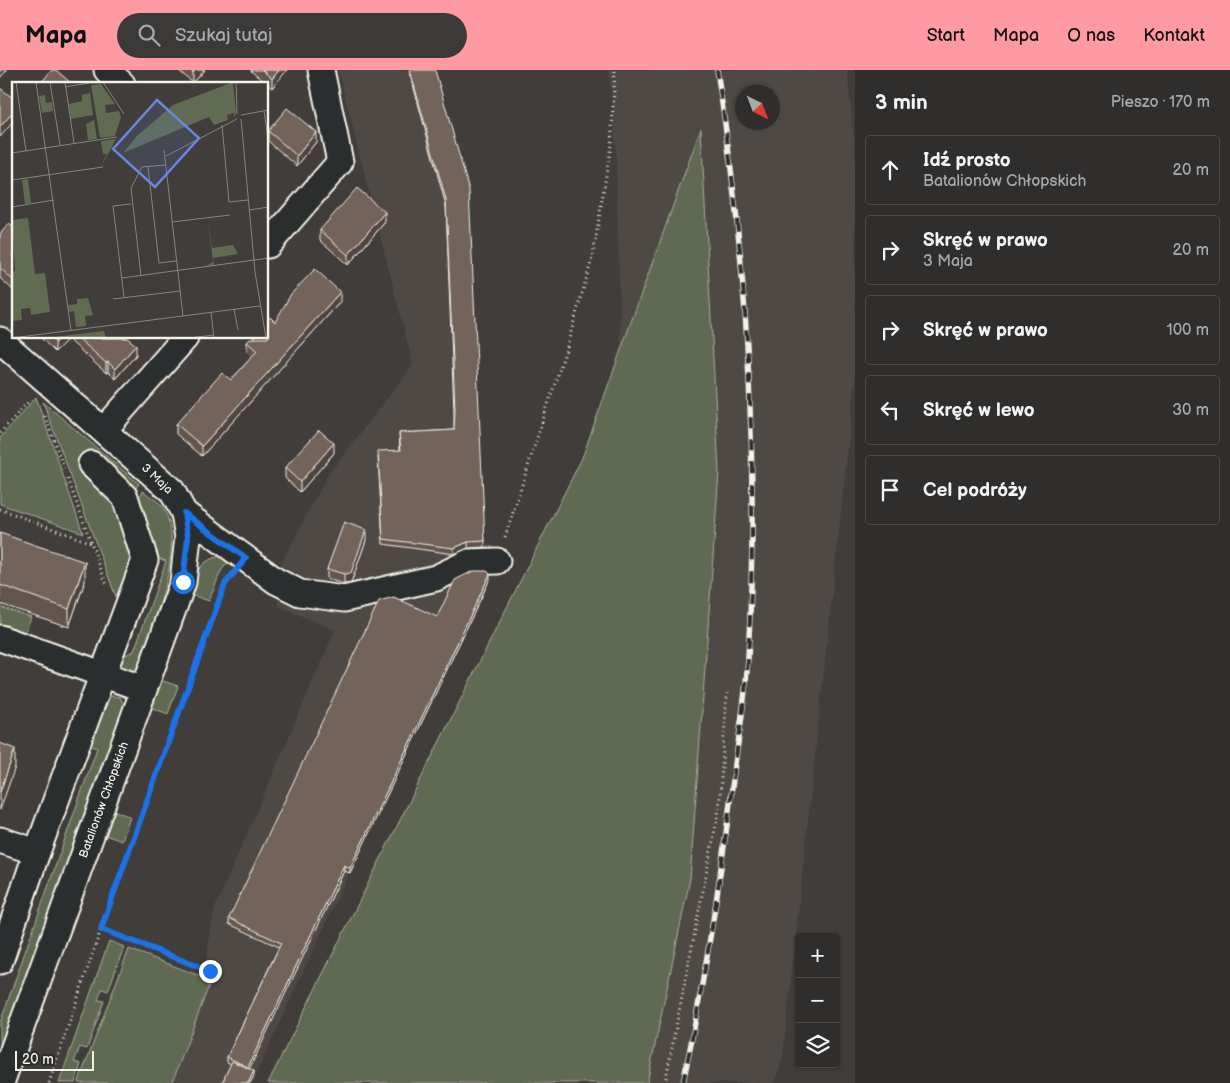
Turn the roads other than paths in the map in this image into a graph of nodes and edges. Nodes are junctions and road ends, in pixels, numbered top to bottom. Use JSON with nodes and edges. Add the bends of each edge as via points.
{"nodes":[{"id":1,"x":107,"y":70,"type":"edge"},
{"id":2,"x":321,"y":70,"type":"edge"},
{"id":3,"x":120,"y":82,"type":"edge"},
{"id":4,"x":272,"y":231,"type":"edge"},
{"id":5,"x":184,"y":339,"type":"edge"},
{"id":6,"x":0,"y":340,"type":"edge"},
{"id":7,"x":104,"y":430,"type":"junction"},
{"id":8,"x":91,"y":464,"type":"dead end"},
{"id":9,"x":184,"y":513,"type":"junction"},
{"id":10,"x":497,"y":561,"type":"road end"},
{"id":11,"x":0,"y":638,"type":"edge"},
{"id":12,"x":102,"y":675,"type":"junction"},
{"id":13,"x":144,"y":689,"type":"junction"},
{"id":14,"x":0,"y":840,"type":"edge"},
{"id":15,"x":37,"y":852,"type":"junction"},
{"id":16,"x":0,"y":961,"type":"edge"},
{"id":17,"x":1,"y":1083,"type":"edge"}],
"edges":[{"from":1,"to":3,"type":"street"},
{"from":2,"to":4,"type":"street","via":[[340,162]]},
{"from":5,"to":7,"type":"street"},
{"from":6,"to":7,"type":"street","name":"3 Maja"},
{"from":7,"to":9,"type":"street","name":"3 Maja","via":[[172,491]]},
{"from":8,"to":12,"type":"street","via":[[125,497],[145,560]]},
{"from":9,"to":10,"type":"street","name":"3 Maja","via":[[276,581],[300,593],[344,599],[436,578],[469,562]]},
{"from":9,"to":13,"type":"street","name":"Batalionów Chłopskich","via":[[188,537],[183,582]]},
{"from":11,"to":12,"type":"street"},
{"from":12,"to":13,"type":"street"},
{"from":12,"to":15,"type":"street"},
{"from":13,"to":17,"type":"street","name":"Batalionów Chłopskich"},
{"from":14,"to":15,"type":"street"},
{"from":15,"to":16,"type":"street"}]}
